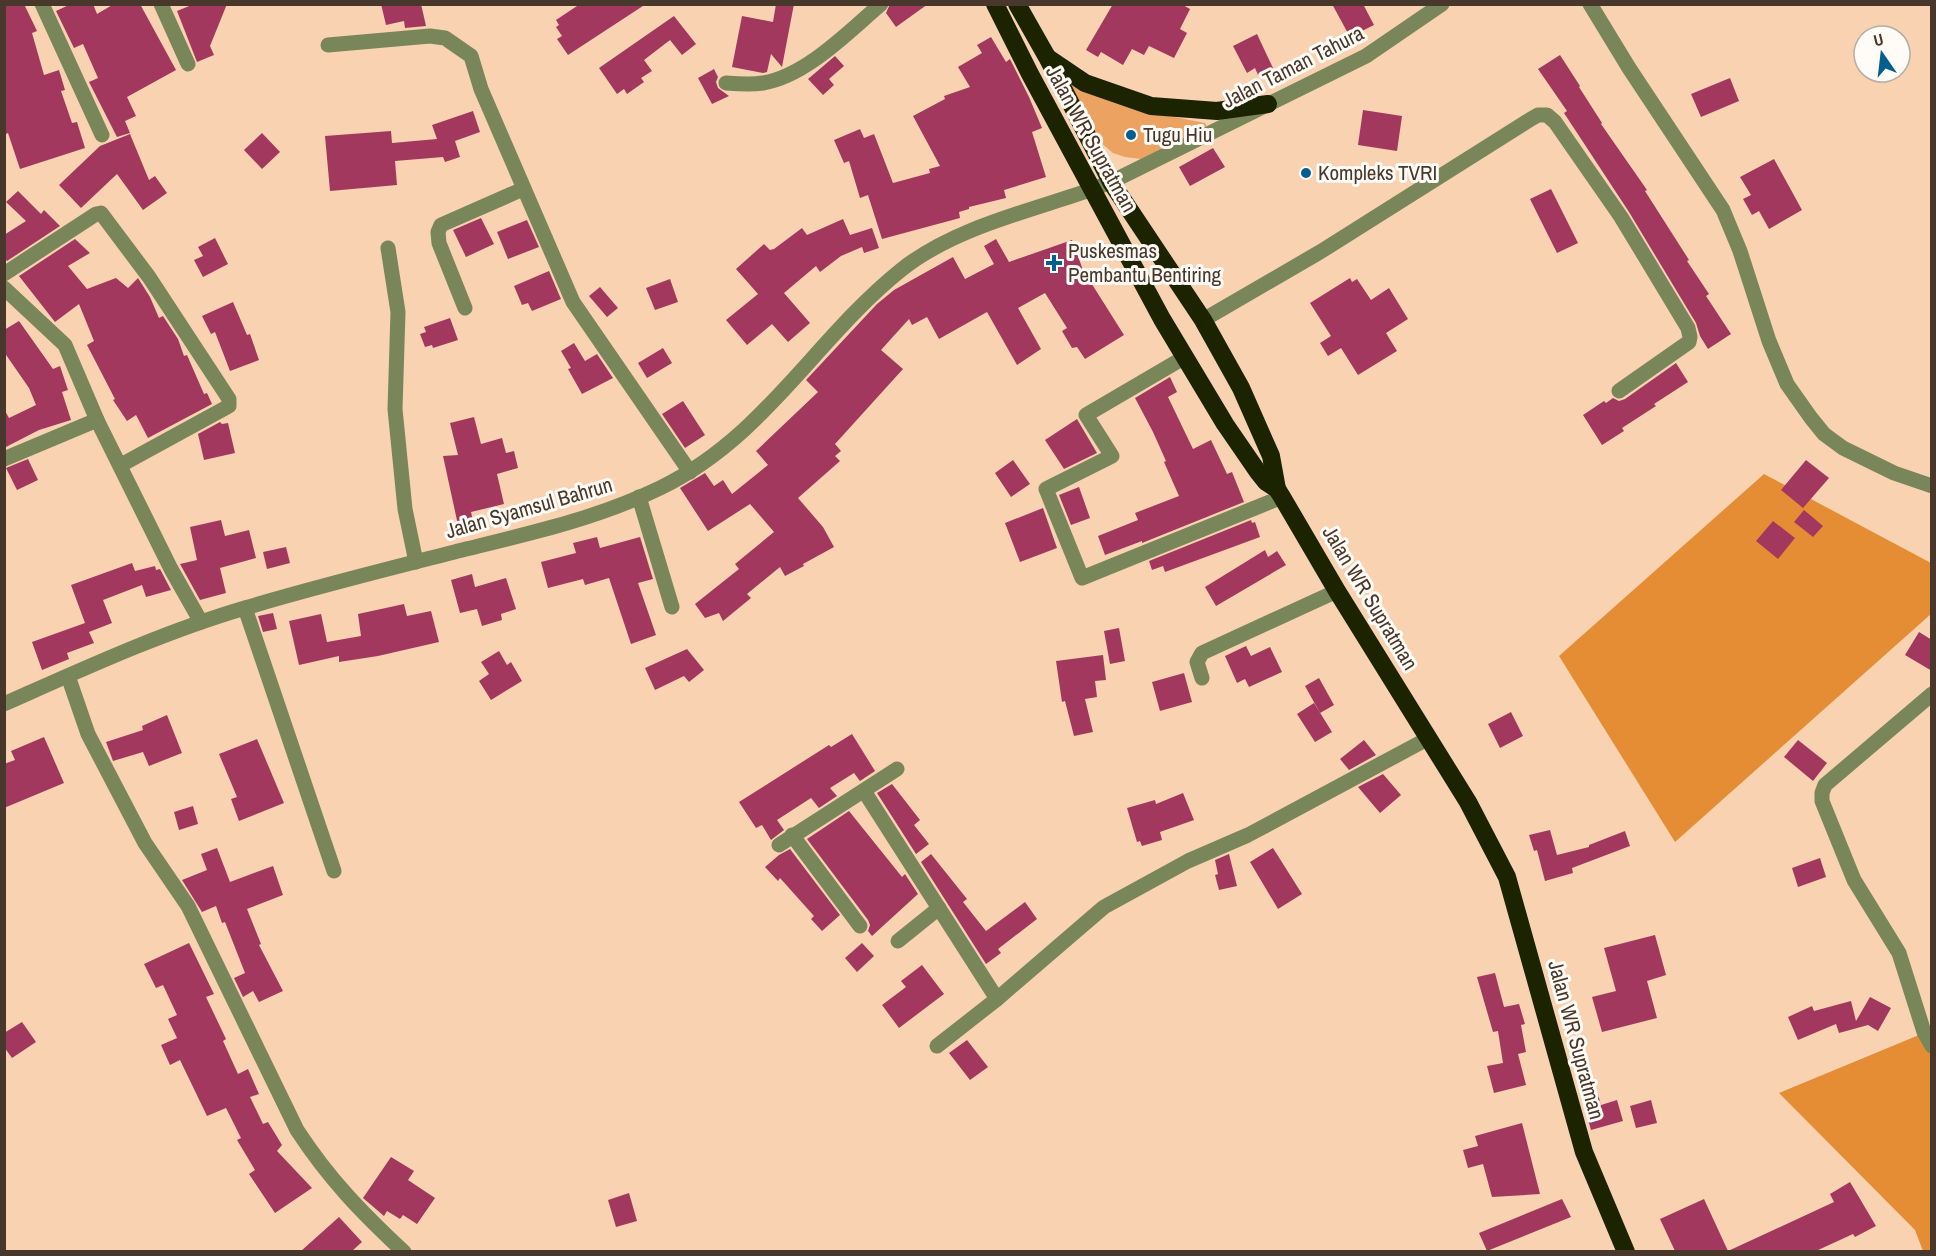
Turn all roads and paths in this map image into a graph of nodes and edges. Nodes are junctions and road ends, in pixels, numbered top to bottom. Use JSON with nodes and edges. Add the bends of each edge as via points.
{"nodes":[{"id":1,"x":42,"y":4,"type":"edge"},
{"id":2,"x":161,"y":4,"type":"edge"},
{"id":3,"x":881,"y":4,"type":"edge"},
{"id":4,"x":995,"y":4,"type":"edge"},
{"id":5,"x":1017,"y":4,"type":"edge"},
{"id":6,"x":1442,"y":4,"type":"edge"},
{"id":7,"x":1590,"y":4,"type":"edge"},
{"id":8,"x":327,"y":45,"type":"dead end"},
{"id":9,"x":1047,"y":57,"type":"junction"},
{"id":10,"x":188,"y":64,"type":"dead end"},
{"id":11,"x":726,"y":84,"type":"dead end"},
{"id":12,"x":1268,"y":104,"type":"junction"},
{"id":13,"x":102,"y":135,"type":"dead end"},
{"id":14,"x":1111,"y":182,"type":"junction"},
{"id":15,"x":523,"y":189,"type":"junction"},
{"id":16,"x":1093,"y":189,"type":"junction"},
{"id":17,"x":388,"y":248,"type":"dead end"},
{"id":18,"x":4,"y":274,"type":"edge"},
{"id":19,"x":4,"y":288,"type":"edge"},
{"id":20,"x":465,"y":308,"type":"dead end"},
{"id":21,"x":1203,"y":320,"type":"junction"},
{"id":22,"x":1185,"y":357,"type":"junction"},
{"id":23,"x":1619,"y":391,"type":"dead end"},
{"id":24,"x":97,"y":420,"type":"junction"},
{"id":25,"x":4,"y":459,"type":"edge"},
{"id":26,"x":121,"y":465,"type":"junction"},
{"id":27,"x":690,"y":472,"type":"junction"},
{"id":28,"x":1932,"y":486,"type":"edge"},
{"id":29,"x":1280,"y":493,"type":"junction"},
{"id":30,"x":639,"y":497,"type":"junction"},
{"id":31,"x":416,"y":562,"type":"junction"},
{"id":32,"x":1338,"y":591,"type":"junction"},
{"id":33,"x":672,"y":607,"type":"dead end"},
{"id":34,"x":245,"y":608,"type":"junction"},
{"id":35,"x":201,"y":622,"type":"junction"},
{"id":36,"x":68,"y":676,"type":"junction"},
{"id":37,"x":1202,"y":678,"type":"dead end"},
{"id":38,"x":1932,"y":694,"type":"edge"},
{"id":39,"x":4,"y":704,"type":"edge"},
{"id":40,"x":1430,"y":738,"type":"junction"},
{"id":41,"x":897,"y":769,"type":"dead end"},
{"id":42,"x":864,"y":791,"type":"junction"},
{"id":43,"x":792,"y":835,"type":"junction"},
{"id":44,"x":779,"y":845,"type":"dead end"},
{"id":45,"x":334,"y":872,"type":"dead end"},
{"id":46,"x":939,"y":908,"type":"junction"},
{"id":47,"x":860,"y":926,"type":"dead end"},
{"id":48,"x":898,"y":941,"type":"dead end"},
{"id":49,"x":997,"y":999,"type":"junction"},
{"id":50,"x":937,"y":1046,"type":"dead end"},
{"id":51,"x":1932,"y":1046,"type":"edge"},
{"id":52,"x":404,"y":1251,"type":"edge"},
{"id":53,"x":1626,"y":1251,"type":"edge"}],
"edges":[{"from":1,"to":13,"type":"street"},
{"from":2,"to":10,"type":"street"},
{"from":3,"to":11,"type":"street","via":[[827,50],[778,79]]},
{"from":4,"to":16,"type":"highway","name":"Jalan WR Supratman"},
{"from":5,"to":9,"type":"highway"},
{"from":6,"to":12,"type":"street","name":"Jalan Taman Tahura","via":[[1366,56]]},
{"from":7,"to":28,"type":"street","via":[[1723,210],[1787,384],[1824,434],[1843,448]]},
{"from":8,"to":15,"type":"street","via":[[430,36],[445,38],[471,56]]},
{"from":9,"to":12,"type":"highway","via":[[1085,82],[1151,106],[1217,111]]},
{"from":9,"to":14,"type":"highway"},
{"from":12,"to":14,"type":"street","name":"Jalan Taman Tahura"},
{"from":14,"to":16,"type":"street","name":"Jalan Taman Tahura"},
{"from":14,"to":21,"type":"highway"},
{"from":15,"to":20,"type":"street","via":[[441,225],[439,243]]},
{"from":15,"to":27,"type":"street","via":[[573,302]]},
{"from":16,"to":22,"type":"highway","name":"Jalan WR Supratman"},
{"from":16,"to":27,"type":"street","name":"Jalan Syamsul Bahrun","via":[[963,233],[930,249],[863,302],[770,406],[731,443]]},
{"from":17,"to":31,"type":"street","via":[[398,312],[395,409],[405,509]]},
{"from":18,"to":26,"type":"street","via":[[101,213],[150,277],[229,399],[229,406]]},
{"from":19,"to":24,"type":"street","via":[[65,345]]},
{"from":21,"to":23,"type":"street","via":[[1320,252],[1531,119],[1547,115],[1621,217],[1688,328],[1689,342]]},
{"from":21,"to":29,"type":"highway","via":[[1256,419]]},
{"from":22,"to":29,"type":"highway","name":"Jalan WR Supratman","via":[[1251,462]]},
{"from":22,"to":29,"type":"street","via":[[1086,415],[1112,456],[1046,489],[1082,578]]},
{"from":24,"to":25,"type":"street"},
{"from":24,"to":26,"type":"street"},
{"from":26,"to":35,"type":"street"},
{"from":27,"to":30,"type":"street","name":"Jalan Syamsul Bahrun"},
{"from":29,"to":32,"type":"highway","name":"Jalan WR Supratman"},
{"from":30,"to":31,"type":"street","name":"Jalan Syamsul Bahrun","via":[[555,527]]},
{"from":30,"to":33,"type":"street"},
{"from":31,"to":34,"type":"street","name":"Jalan Syamsul Bahrun"},
{"from":32,"to":37,"type":"street","via":[[1202,653],[1197,662]]},
{"from":32,"to":40,"type":"highway","name":"Jalan WR Supratman"},
{"from":34,"to":35,"type":"street","name":"Jalan Syamsul Bahrun"},
{"from":34,"to":45,"type":"street"},
{"from":35,"to":36,"type":"street","name":"Jalan Syamsul Bahrun"},
{"from":36,"to":39,"type":"street","name":"Jalan Syamsul Bahrun"},
{"from":36,"to":52,"type":"street","via":[[88,734],[145,843],[188,906],[297,1130],[339,1188]]},
{"from":38,"to":51,"type":"street","via":[[1825,785],[1822,793],[1824,808],[1854,880],[1899,953]]},
{"from":40,"to":49,"type":"street","via":[[1104,907]]},
{"from":40,"to":53,"type":"highway","name":"Jalan WR Supratman","via":[[1507,877],[1584,1152]]},
{"from":41,"to":42,"type":"street"},
{"from":42,"to":43,"type":"street"},
{"from":42,"to":46,"type":"street"},
{"from":43,"to":44,"type":"street"},
{"from":43,"to":47,"type":"street"},
{"from":46,"to":48,"type":"street"},
{"from":46,"to":49,"type":"street"},
{"from":49,"to":50,"type":"street"}]}
